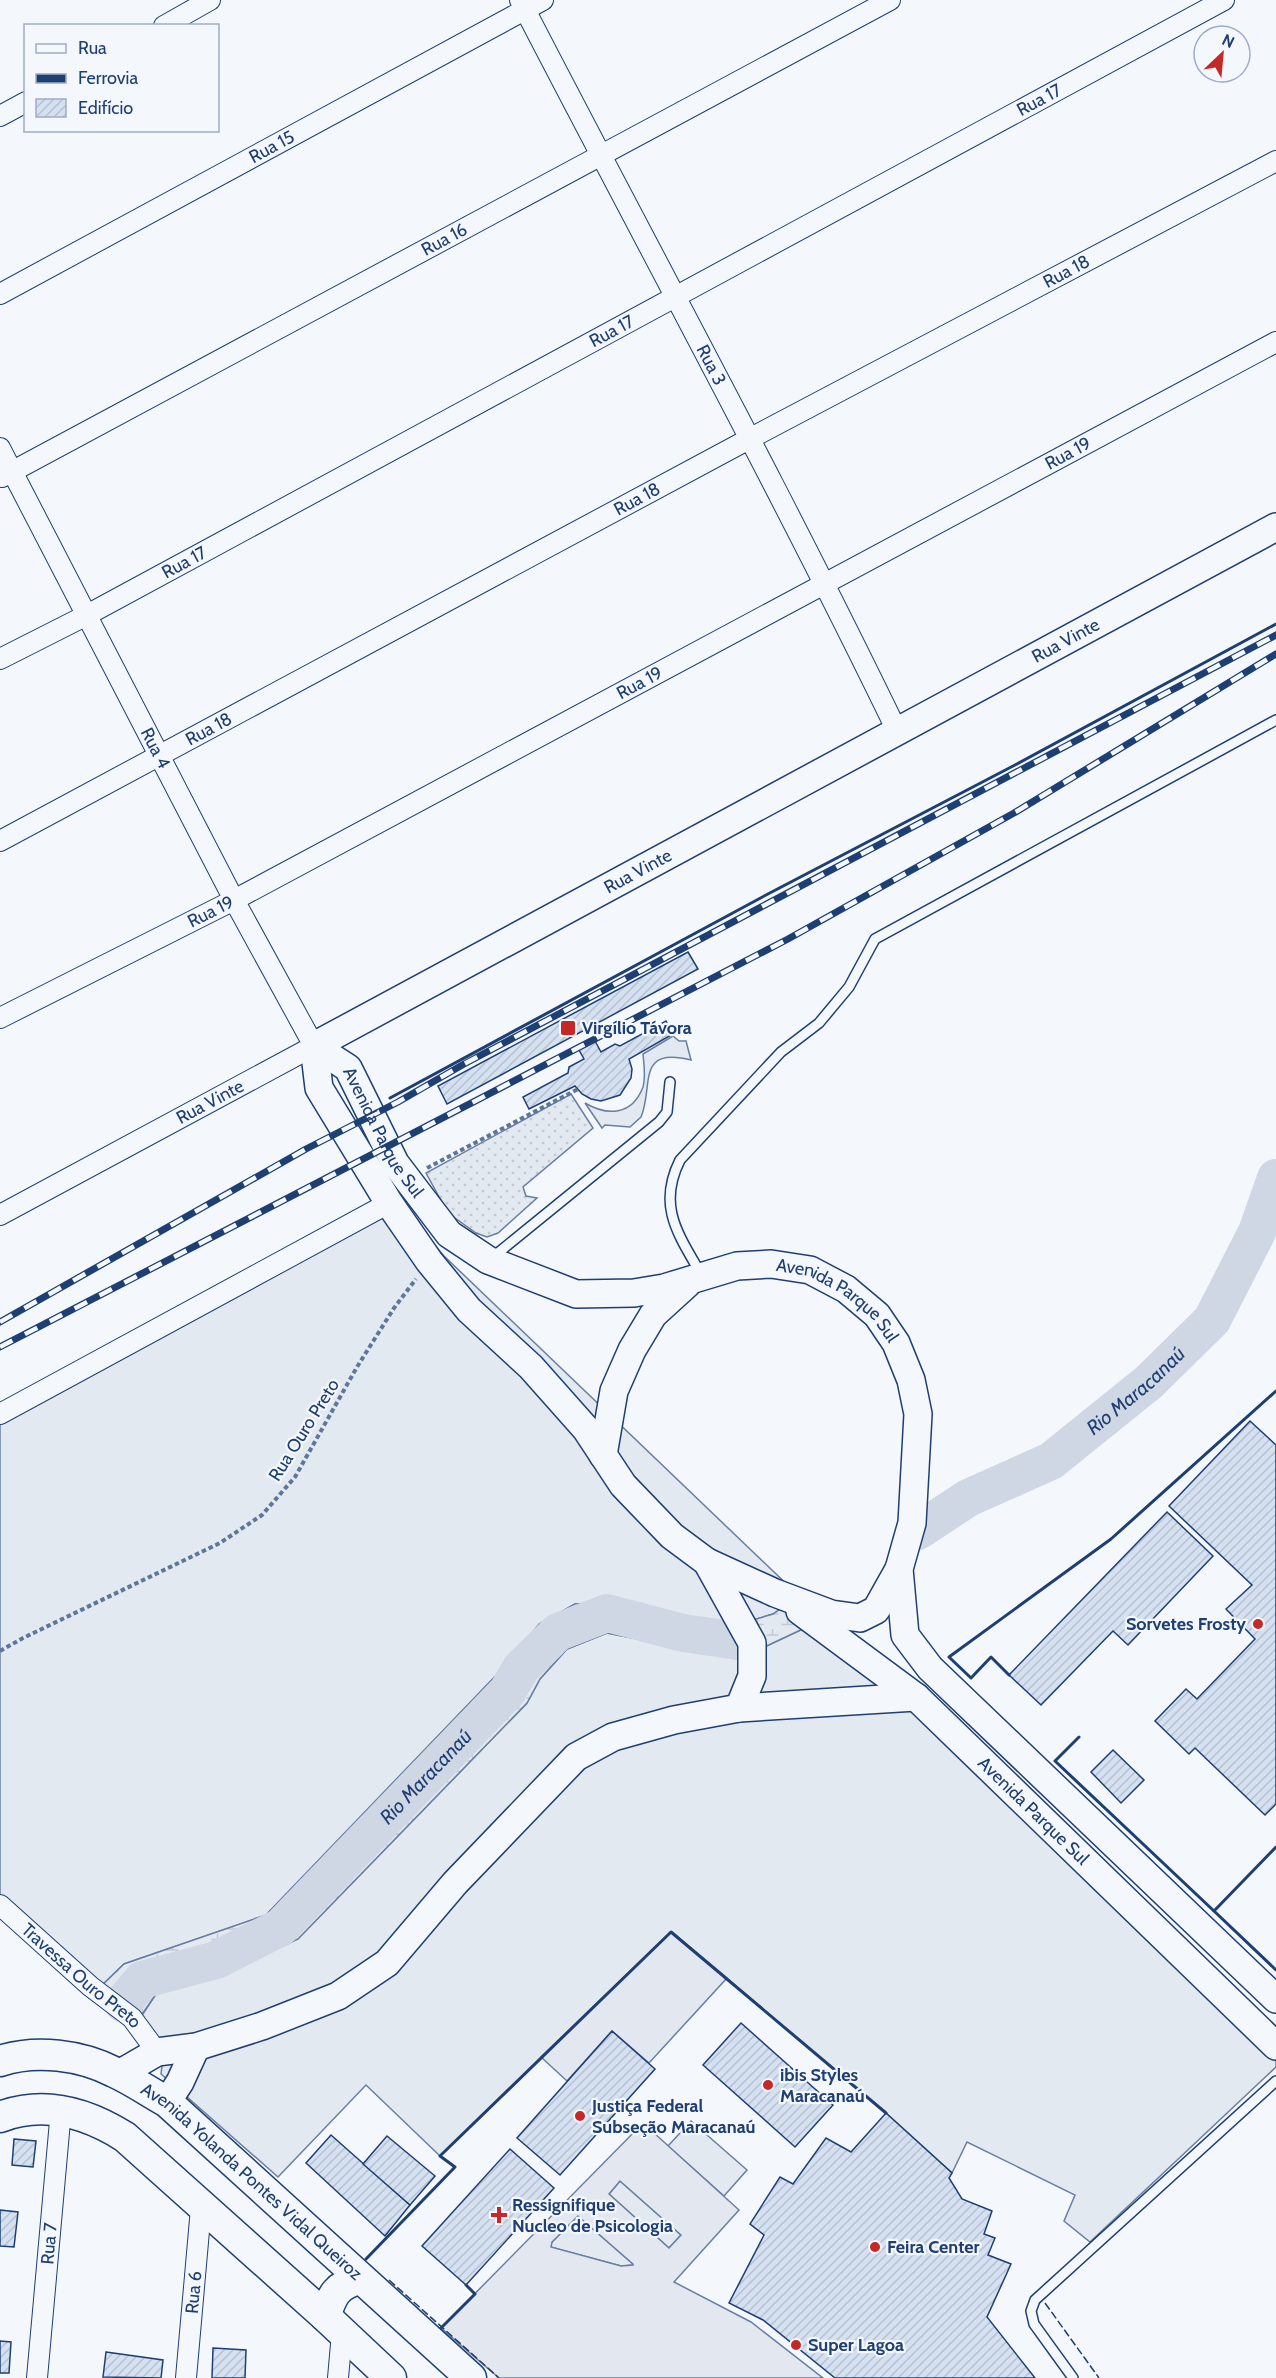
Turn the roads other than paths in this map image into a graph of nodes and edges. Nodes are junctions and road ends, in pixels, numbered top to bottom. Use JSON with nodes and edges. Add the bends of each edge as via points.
{"nodes":[{"id":1,"x":210,"y":0,"type":"edge"},
{"id":2,"x":543,"y":0,"type":"edge"},
{"id":3,"x":890,"y":0,"type":"edge"},
{"id":4,"x":1224,"y":0,"type":"edge"},
{"id":5,"x":523,"y":5,"type":"edge"},
{"id":6,"x":168,"y":24,"type":"edge"},
{"id":7,"x":24,"y":103,"type":"edge"},
{"id":8,"x":0,"y":116,"type":"edge"},
{"id":9,"x":600,"y":156,"type":"junction"},
{"id":10,"x":1276,"y":161,"type":"edge"},
{"id":11,"x":0,"y":294,"type":"edge"},
{"id":12,"x":676,"y":296,"type":"junction"},
{"id":13,"x":1276,"y":342,"type":"edge"},
{"id":14,"x":749,"y":439,"type":"junction"},
{"id":15,"x":0,"y":448,"type":"edge"},
{"id":16,"x":6,"y":475,"type":"edge"},
{"id":17,"x":1276,"y":527,"type":"edge"},
{"id":18,"x":825,"y":582,"type":"junction"},
{"id":19,"x":87,"y":615,"type":"junction"},
{"id":20,"x":0,"y":660,"type":"edge"},
{"id":21,"x":1276,"y":720,"type":"edge"},
{"id":22,"x":898,"y":733,"type":"junction"},
{"id":23,"x":161,"y":756,"type":"junction"},
{"id":24,"x":0,"y":841,"type":"edge"},
{"id":25,"x":234,"y":900,"type":"junction"},
{"id":26,"x":0,"y":1018,"type":"edge"},
{"id":27,"x":314,"y":1046,"type":"junction"},
{"id":28,"x":670,"y":1082,"type":"dead end"},
{"id":29,"x":389,"y":1203,"type":"junction"},
{"id":30,"x":0,"y":1215,"type":"edge"},
{"id":31,"x":488,"y":1260,"type":"junction"},
{"id":32,"x":698,"y":1277,"type":"junction"},
{"id":33,"x":0,"y":1414,"type":"edge"},
{"id":34,"x":603,"y":1455,"type":"junction"},
{"id":35,"x":707,"y":1562,"type":"junction"},
{"id":36,"x":899,"y":1569,"type":"junction"},
{"id":37,"x":775,"y":1593,"type":"junction"},
{"id":38,"x":916,"y":1697,"type":"junction"},
{"id":39,"x":739,"y":1708,"type":"junction"},
{"id":40,"x":0,"y":1905,"type":"edge"},
{"id":41,"x":1276,"y":1999,"type":"edge"},
{"id":42,"x":1276,"y":2046,"type":"edge"},
{"id":43,"x":196,"y":2047,"type":"junction"},
{"id":44,"x":157,"y":2052,"type":"junction"},
{"id":45,"x":0,"y":2061,"type":"edge"},
{"id":46,"x":118,"y":2074,"type":"junction"},
{"id":47,"x":1276,"y":2081,"type":"edge"},
{"id":48,"x":167,"y":2102,"type":"junction"},
{"id":49,"x":61,"y":2110,"type":"junction"},
{"id":50,"x":0,"y":2116,"type":"edge"},
{"id":51,"x":201,"y":2208,"type":"junction"},
{"id":52,"x":349,"y":2269,"type":"junction"},
{"id":53,"x":324,"y":2316,"type":"junction"},
{"id":54,"x":37,"y":2378,"type":"edge"},
{"id":55,"x":186,"y":2378,"type":"edge"},
{"id":56,"x":338,"y":2378,"type":"edge"},
{"id":57,"x":391,"y":2378,"type":"edge"},
{"id":58,"x":471,"y":2378,"type":"edge"},
{"id":59,"x":1073,"y":2378,"type":"edge"}],
"edges":[{"from":1,"to":6,"type":"street"},
{"from":2,"to":5,"type":"street","name":"Rua 15"},
{"from":3,"to":9,"type":"street","name":"Rua 16"},
{"from":4,"to":12,"type":"street","name":"Rua 17"},
{"from":5,"to":9,"type":"street","name":"Rua 3"},
{"from":5,"to":11,"type":"street","name":"Rua 15"},
{"from":7,"to":8,"type":"street"},
{"from":9,"to":12,"type":"street","name":"Rua 3"},
{"from":9,"to":16,"type":"street","name":"Rua 16"},
{"from":10,"to":14,"type":"street","name":"Rua 18"},
{"from":12,"to":14,"type":"street","name":"Rua 3"},
{"from":12,"to":19,"type":"street","name":"Rua 17"},
{"from":13,"to":18,"type":"street","name":"Rua 19"},
{"from":14,"to":18,"type":"street","name":"Rua 3"},
{"from":14,"to":23,"type":"street","name":"Rua 18"},
{"from":15,"to":16,"type":"street","name":"Rua 4"},
{"from":16,"to":19,"type":"street","name":"Rua 4"},
{"from":17,"to":22,"type":"street","name":"Rua Vinte"},
{"from":18,"to":22,"type":"street","name":"Rua 3"},
{"from":18,"to":25,"type":"street","name":"Rua 19"},
{"from":19,"to":20,"type":"street","name":"Rua 17"},
{"from":19,"to":23,"type":"street","name":"Rua 4"},
{"from":21,"to":32,"type":"lane","via":[[875,939],[849,987],[819,1023],[781,1052],[680,1160],[672,1176],[669,1201],[673,1224]]},
{"from":22,"to":27,"type":"street","name":"Rua Vinte"},
{"from":23,"to":24,"type":"street","name":"Rua 18"},
{"from":23,"to":25,"type":"street","name":"Rua 4"},
{"from":25,"to":26,"type":"street","name":"Rua 19"},
{"from":25,"to":27,"type":"street","name":"Rua 4"},
{"from":27,"to":29,"type":"street","name":"Avenida Parque Sul","via":[[319,1088]]},
{"from":27,"to":30,"type":"street","name":"Rua Vinte"},
{"from":27,"to":31,"type":"street","name":"Avenida Parque Sul","via":[[348,1068],[395,1163],[449,1234]]},
{"from":28,"to":31,"type":"lane","via":[[667,1112],[659,1122]]},
{"from":29,"to":33,"type":"street"},
{"from":29,"to":34,"type":"street","name":"Avenida Parque Sul","via":[[469,1310],[531,1367],[586,1429]]},
{"from":31,"to":32,"type":"street","name":"Avenida Parque Sul","via":[[576,1294],[634,1293]]},
{"from":32,"to":34,"type":"street","via":[[654,1315],[632,1350],[614,1391]]},
{"from":32,"to":36,"type":"street","name":"Avenida Parque Sul","via":[[737,1266],[771,1264],[810,1270],[846,1289],[877,1316],[896,1343],[911,1380],[918,1414],[912,1523]]},
{"from":34,"to":35,"type":"street","name":"Avenida Parque Sul","via":[[623,1485],[672,1536]]},
{"from":35,"to":37,"type":"street","name":"Avenida Parque Sul"},
{"from":35,"to":39,"type":"street","via":[[752,1643],[752,1676]]},
{"from":36,"to":37,"type":"street","name":"Avenida Parque Sul","via":[[876,1610],[860,1618],[831,1614]]},
{"from":36,"to":41,"type":"street","name":"Avenida Parque Sul","via":[[905,1635],[930,1668]]},
{"from":37,"to":38,"type":"street","name":"Avenida Parque Sul"},
{"from":38,"to":39,"type":"street"},
{"from":38,"to":42,"type":"street","name":"Avenida Parque Sul"},
{"from":39,"to":43,"type":"street","via":[[674,1720],[614,1737],[576,1757],[455,1883],[387,1963],[338,1996]]},
{"from":40,"to":44,"type":"street","name":"Travessa Ouro Preto","via":[[90,1986],[132,2018]]},
{"from":43,"to":44,"type":"street"},
{"from":43,"to":48,"type":"street"},
{"from":44,"to":46,"type":"street"},
{"from":45,"to":46,"type":"main road","name":"Avenida Yolanda Pontes Vidal Queiroz","via":[[34,2055],[57,2056]]},
{"from":46,"to":48,"type":"main road","name":"Avenida Yolanda Pontes Vidal Queiroz"},
{"from":47,"to":59,"type":"lane","via":[[1035,2300],[1031,2311],[1034,2324]]},
{"from":48,"to":52,"type":"main road","name":"Avenida Yolanda Pontes Vidal Queiroz"},
{"from":49,"to":50,"type":"main road","via":[[36,2108]]},
{"from":49,"to":51,"type":"main road","via":[[104,2124],[125,2137]]},
{"from":49,"to":54,"type":"street","name":"Rua 7"},
{"from":51,"to":53,"type":"main road"},
{"from":51,"to":55,"type":"street","name":"Rua 6"},
{"from":52,"to":53,"type":"main road","via":[[333,2277],[321,2290]]},
{"from":52,"to":58,"type":"main road","name":"Avenida Yolanda Pontes Vidal Queiroz"},
{"from":53,"to":56,"type":"street"},
{"from":53,"to":57,"type":"main road"}]}
